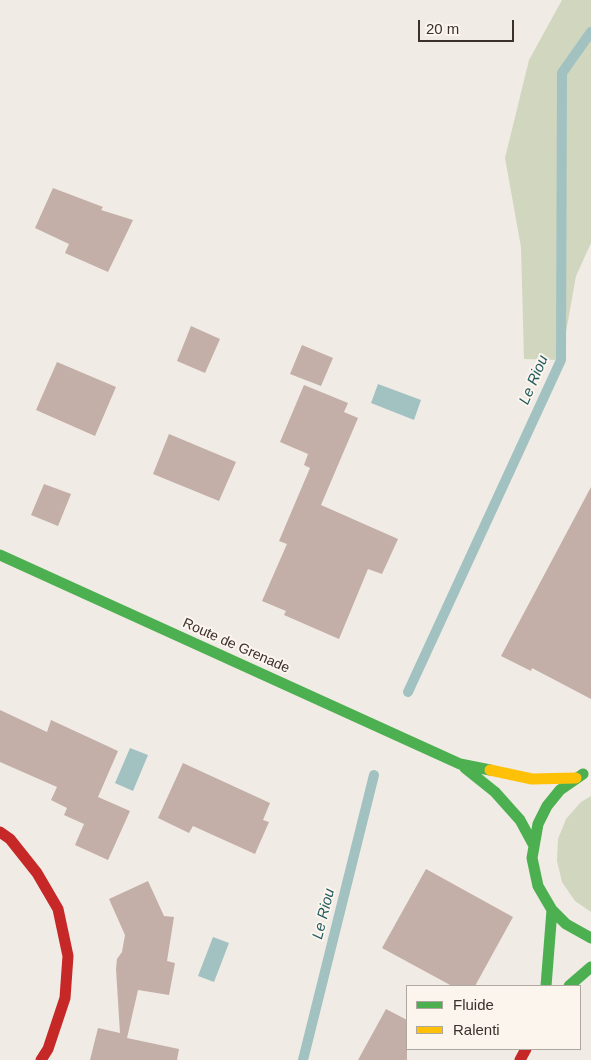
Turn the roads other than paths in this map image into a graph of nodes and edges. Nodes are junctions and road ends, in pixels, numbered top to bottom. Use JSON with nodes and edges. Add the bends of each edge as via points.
{"nodes":[{"id":1,"x":0,"y":555,"type":"edge"},
{"id":2,"x":460,"y":764,"type":"junction"},
{"id":3,"x":591,"y":770,"type":"edge"},
{"id":4,"x":576,"y":778,"type":"junction"},
{"id":5,"x":0,"y":832,"type":"edge"},
{"id":6,"x":533,"y":844,"type":"junction"},
{"id":7,"x":552,"y":910,"type":"junction"},
{"id":8,"x":591,"y":938,"type":"edge"},
{"id":9,"x":591,"y":967,"type":"edge"},
{"id":10,"x":546,"y":985,"type":"edge"},
{"id":11,"x":570,"y":985,"type":"edge"},
{"id":12,"x":41,"y":1060,"type":"edge"}],
"edges":[{"from":1,"to":2,"type":"main road","name":"Route de Grenade"},
{"from":2,"to":4,"type":"main road","via":[[532,780]]},
{"from":2,"to":6,"type":"main road","via":[[495,792],[520,820]]},
{"from":3,"to":4,"type":"main road"},
{"from":4,"to":6,"type":"main road","via":[[547,806]]},
{"from":5,"to":12,"type":"main road","via":[[10,839],[37,873],[58,909],[68,956],[65,998],[48,1049]]},
{"from":6,"to":7,"type":"main road","via":[[536,879]]},
{"from":7,"to":8,"type":"main road","via":[[566,924]]},
{"from":7,"to":10,"type":"main road"},
{"from":9,"to":11,"type":"main road"}]}
